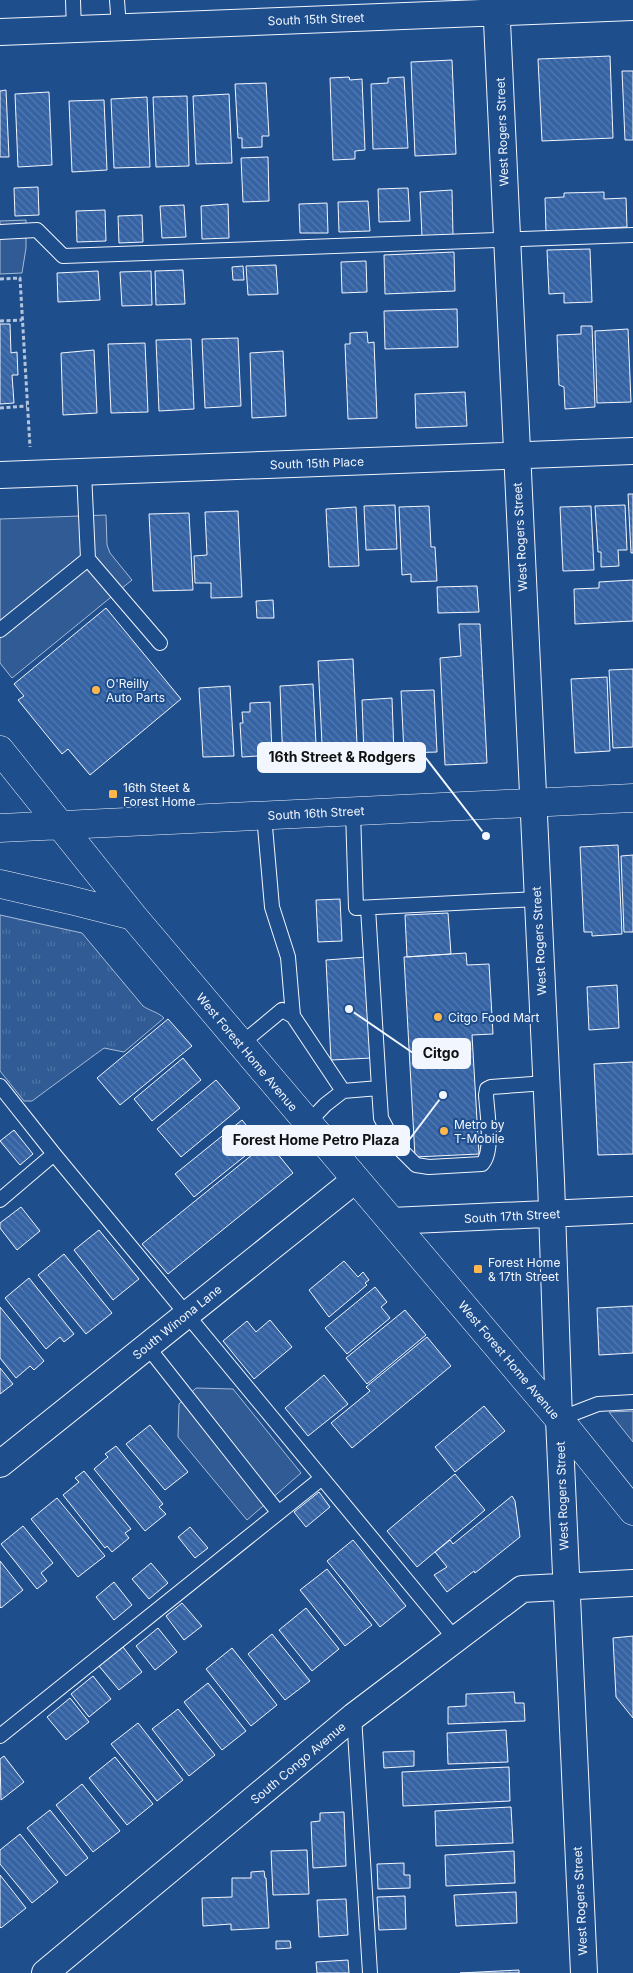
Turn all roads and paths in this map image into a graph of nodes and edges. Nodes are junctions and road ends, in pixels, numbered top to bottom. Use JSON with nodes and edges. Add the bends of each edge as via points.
{"nodes":[{"id":1,"x":73,"y":0,"type":"edge"},
{"id":2,"x":117,"y":0,"type":"edge"},
{"id":3,"x":496,"y":6,"type":"edge"},
{"id":4,"x":633,"y":7,"type":"edge"},
{"id":5,"x":119,"y":28,"type":"junction"},
{"id":6,"x":74,"y":30,"type":"junction"},
{"id":7,"x":0,"y":32,"type":"edge"},
{"id":8,"x":0,"y":232,"type":"edge"},
{"id":9,"x":633,"y":235,"type":"edge"},
{"id":10,"x":506,"y":240,"type":"junction"},
{"id":11,"x":0,"y":279,"type":"edge"},
{"id":12,"x":22,"y":320,"type":"junction"},
{"id":13,"x":0,"y":321,"type":"edge"},
{"id":14,"x":27,"y":406,"type":"junction"},
{"id":15,"x":0,"y":408,"type":"edge"},
{"id":16,"x":30,"y":450,"type":"dead end"},
{"id":17,"x":633,"y":450,"type":"edge"},
{"id":18,"x":516,"y":456,"type":"junction"},
{"id":19,"x":84,"y":472,"type":"junction"},
{"id":20,"x":0,"y":475,"type":"edge"},
{"id":21,"x":88,"y":559,"type":"junction"},
{"id":22,"x":0,"y":630,"type":"edge"},
{"id":23,"x":160,"y":643,"type":"dead end"},
{"id":24,"x":0,"y":750,"type":"edge"},
{"id":25,"x":633,"y":798,"type":"edge"},
{"id":26,"x":533,"y":803,"type":"junction"},
{"id":27,"x":353,"y":811,"type":"junction"},
{"id":28,"x":264,"y":815,"type":"junction"},
{"id":29,"x":62,"y":825,"type":"junction"},
{"id":30,"x":0,"y":828,"type":"edge"},
{"id":31,"x":0,"y":884,"type":"edge"},
{"id":32,"x":537,"y":899,"type":"junction"},
{"id":33,"x":368,"y":908,"type":"junction"},
{"id":34,"x":133,"y":916,"type":"junction"},
{"id":35,"x":293,"y":1016,"type":"junction"},
{"id":36,"x":240,"y":1044,"type":"junction"},
{"id":37,"x":546,"y":1084,"type":"junction"},
{"id":38,"x":0,"y":1086,"type":"edge"},
{"id":39,"x":379,"y":1088,"type":"junction"},
{"id":40,"x":343,"y":1091,"type":"junction"},
{"id":41,"x":308,"y":1123,"type":"junction"},
{"id":42,"x":54,"y":1154,"type":"junction"},
{"id":43,"x":355,"y":1180,"type":"junction"},
{"id":44,"x":0,"y":1200,"type":"edge"},
{"id":45,"x":633,"y":1210,"type":"edge"},
{"id":46,"x":552,"y":1214,"type":"junction"},
{"id":47,"x":391,"y":1221,"type":"junction"},
{"id":48,"x":187,"y":1314,"type":"junction"},
{"id":49,"x":147,"y":1346,"type":"junction"},
{"id":50,"x":633,"y":1402,"type":"edge"},
{"id":51,"x":559,"y":1419,"type":"junction"},
{"id":52,"x":0,"y":1464,"type":"edge"},
{"id":53,"x":322,"y":1478,"type":"junction"},
{"id":54,"x":633,"y":1511,"type":"edge"},
{"id":55,"x":278,"y":1512,"type":"junction"},
{"id":56,"x":633,"y":1582,"type":"edge"},
{"id":57,"x":566,"y":1586,"type":"junction"},
{"id":58,"x":456,"y":1640,"type":"junction"},
{"id":59,"x":354,"y":1716,"type":"junction"},
{"id":60,"x":0,"y":1736,"type":"edge"},
{"id":61,"x":45,"y":1973,"type":"edge"},
{"id":62,"x":370,"y":1973,"type":"edge"},
{"id":63,"x":584,"y":1973,"type":"edge"}],
"edges":[{"from":1,"to":6,"type":"lane"},
{"from":2,"to":5,"type":"lane"},
{"from":3,"to":4,"type":"street","name":"South 15th Street"},
{"from":3,"to":5,"type":"street","name":"South 15th Street"},
{"from":3,"to":10,"type":"street","name":"West Rogers Street"},
{"from":5,"to":6,"type":"street","name":"South 15th Street"},
{"from":6,"to":7,"type":"street","name":"South 15th Street"},
{"from":8,"to":10,"type":"lane","via":[[37,230],[62,256]]},
{"from":9,"to":10,"type":"lane"},
{"from":10,"to":18,"type":"street","name":"West Rogers Street"},
{"from":11,"to":12,"type":"path","via":[[20,278]]},
{"from":12,"to":13,"type":"path"},
{"from":12,"to":14,"type":"path"},
{"from":14,"to":15,"type":"path"},
{"from":14,"to":16,"type":"path"},
{"from":17,"to":18,"type":"street","name":"South 15th Place"},
{"from":18,"to":19,"type":"street","name":"South 15th Place"},
{"from":18,"to":26,"type":"street","name":"West Rogers Street"},
{"from":19,"to":20,"type":"street","name":"South 15th Place"},
{"from":19,"to":21,"type":"lane"},
{"from":21,"to":22,"type":"lane"},
{"from":21,"to":23,"type":"lane"},
{"from":24,"to":29,"type":"main road","name":"West Forest Home Avenue"},
{"from":25,"to":26,"type":"main road","name":"South 16th Street"},
{"from":26,"to":27,"type":"main road","name":"South 16th Street"},
{"from":26,"to":32,"type":"street","name":"West Rogers Street"},
{"from":27,"to":28,"type":"main road","name":"South 16th Street"},
{"from":27,"to":33,"type":"lane","via":[[356,908]]},
{"from":28,"to":29,"type":"main road","name":"South 16th Street"},
{"from":28,"to":35,"type":"lane","via":[[272,907],[288,957]]},
{"from":29,"to":30,"type":"main road","name":"South 16th Street"},
{"from":29,"to":34,"type":"main road","name":"West Forest Home Avenue"},
{"from":31,"to":34,"type":"main road"},
{"from":32,"to":33,"type":"lane"},
{"from":32,"to":37,"type":"street","name":"West Rogers Street"},
{"from":33,"to":39,"type":"lane"},
{"from":34,"to":36,"type":"main road","name":"West Forest Home Avenue"},
{"from":35,"to":36,"type":"lane","via":[[282,1010]]},
{"from":35,"to":40,"type":"lane"},
{"from":36,"to":41,"type":"main road","name":"West Forest Home Avenue"},
{"from":37,"to":39,"type":"lane","via":[[487,1089],[489,1148],[486,1161],[482,1164],[429,1167],[416,1165],[395,1144],[381,1118]]},
{"from":37,"to":46,"type":"street","name":"West Rogers Street"},
{"from":38,"to":42,"type":"lane"},
{"from":39,"to":40,"type":"lane"},
{"from":40,"to":41,"type":"lane"},
{"from":41,"to":43,"type":"main road","name":"West Forest Home Avenue"},
{"from":42,"to":44,"type":"lane"},
{"from":42,"to":48,"type":"lane"},
{"from":43,"to":47,"type":"main road","name":"West Forest Home Avenue"},
{"from":43,"to":48,"type":"street","name":"South Winona Lane"},
{"from":45,"to":46,"type":"street","name":"South 17th Street"},
{"from":46,"to":47,"type":"street","name":"South 17th Street"},
{"from":46,"to":51,"type":"street","name":"West Rogers Street"},
{"from":47,"to":51,"type":"main road","name":"West Forest Home Avenue"},
{"from":48,"to":49,"type":"street","name":"South Winona Lane"},
{"from":48,"to":53,"type":"lane"},
{"from":49,"to":52,"type":"street","name":"South Winona Lane"},
{"from":49,"to":55,"type":"lane"},
{"from":50,"to":51,"type":"lane","via":[[598,1404]]},
{"from":51,"to":54,"type":"main road","name":"West Forest Home Avenue"},
{"from":51,"to":57,"type":"street","name":"West Rogers Street"},
{"from":53,"to":55,"type":"lane"},
{"from":53,"to":58,"type":"lane"},
{"from":55,"to":60,"type":"lane"},
{"from":56,"to":57,"type":"street","name":"South Congo Avenue"},
{"from":57,"to":58,"type":"street","name":"South Congo Avenue","via":[[522,1589]]},
{"from":57,"to":63,"type":"street","name":"West Rogers Street"},
{"from":58,"to":59,"type":"street","name":"South Congo Avenue"},
{"from":59,"to":61,"type":"street","name":"South Congo Avenue"},
{"from":59,"to":62,"type":"lane"}]}
